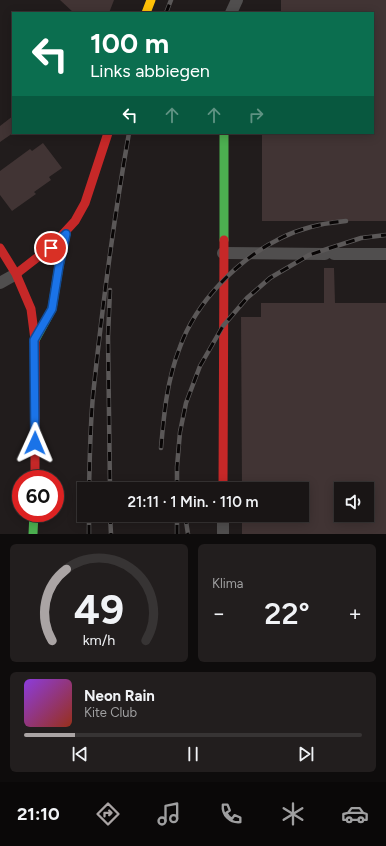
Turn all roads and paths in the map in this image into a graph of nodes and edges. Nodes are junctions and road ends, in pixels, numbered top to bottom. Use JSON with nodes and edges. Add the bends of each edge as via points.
{"nodes":[{"id":1,"x":151,"y":0,"type":"edge"},
{"id":2,"x":237,"y":0,"type":"edge"},
{"id":3,"x":146,"y":12,"type":"edge"},
{"id":4,"x":232,"y":12,"type":"edge"},
{"id":5,"x":108,"y":134,"type":"edge"},
{"id":6,"x":224,"y":134,"type":"edge"},
{"id":7,"x":66,"y":234,"type":"junction"},
{"id":8,"x":0,"y":248,"type":"edge"},
{"id":9,"x":223,"y":253,"type":"junction"},
{"id":10,"x":386,"y":254,"type":"edge"},
{"id":11,"x":16,"y":274,"type":"junction"},
{"id":12,"x":0,"y":283,"type":"edge"},
{"id":13,"x":34,"y":340,"type":"junction"},
{"id":14,"x":35,"y":470,"type":"edge"},
{"id":15,"x":223,"y":482,"type":"edge"},
{"id":16,"x":34,"y":522,"type":"edge"},
{"id":17,"x":223,"y":522,"type":"edge"},
{"id":18,"x":33,"y":534,"type":"edge"},
{"id":19,"x":223,"y":534,"type":"edge"}],
"edges":[{"from":1,"to":3,"type":"main road"},
{"from":2,"to":4,"type":"street"},
{"from":5,"to":7,"type":"main road","via":[[82,210]]},
{"from":6,"to":9,"type":"main road"},
{"from":7,"to":11,"type":"main road","via":[[42,256]]},
{"from":7,"to":13,"type":"main road","via":[[52,309]]},
{"from":8,"to":11,"type":"main road"},
{"from":9,"to":10,"type":"street"},
{"from":9,"to":15,"type":"main road"},
{"from":11,"to":12,"type":"street"},
{"from":11,"to":13,"type":"main road","via":[[29,302]]},
{"from":13,"to":14,"type":"main road"},
{"from":16,"to":18,"type":"main road"},
{"from":17,"to":19,"type":"street"}]}
